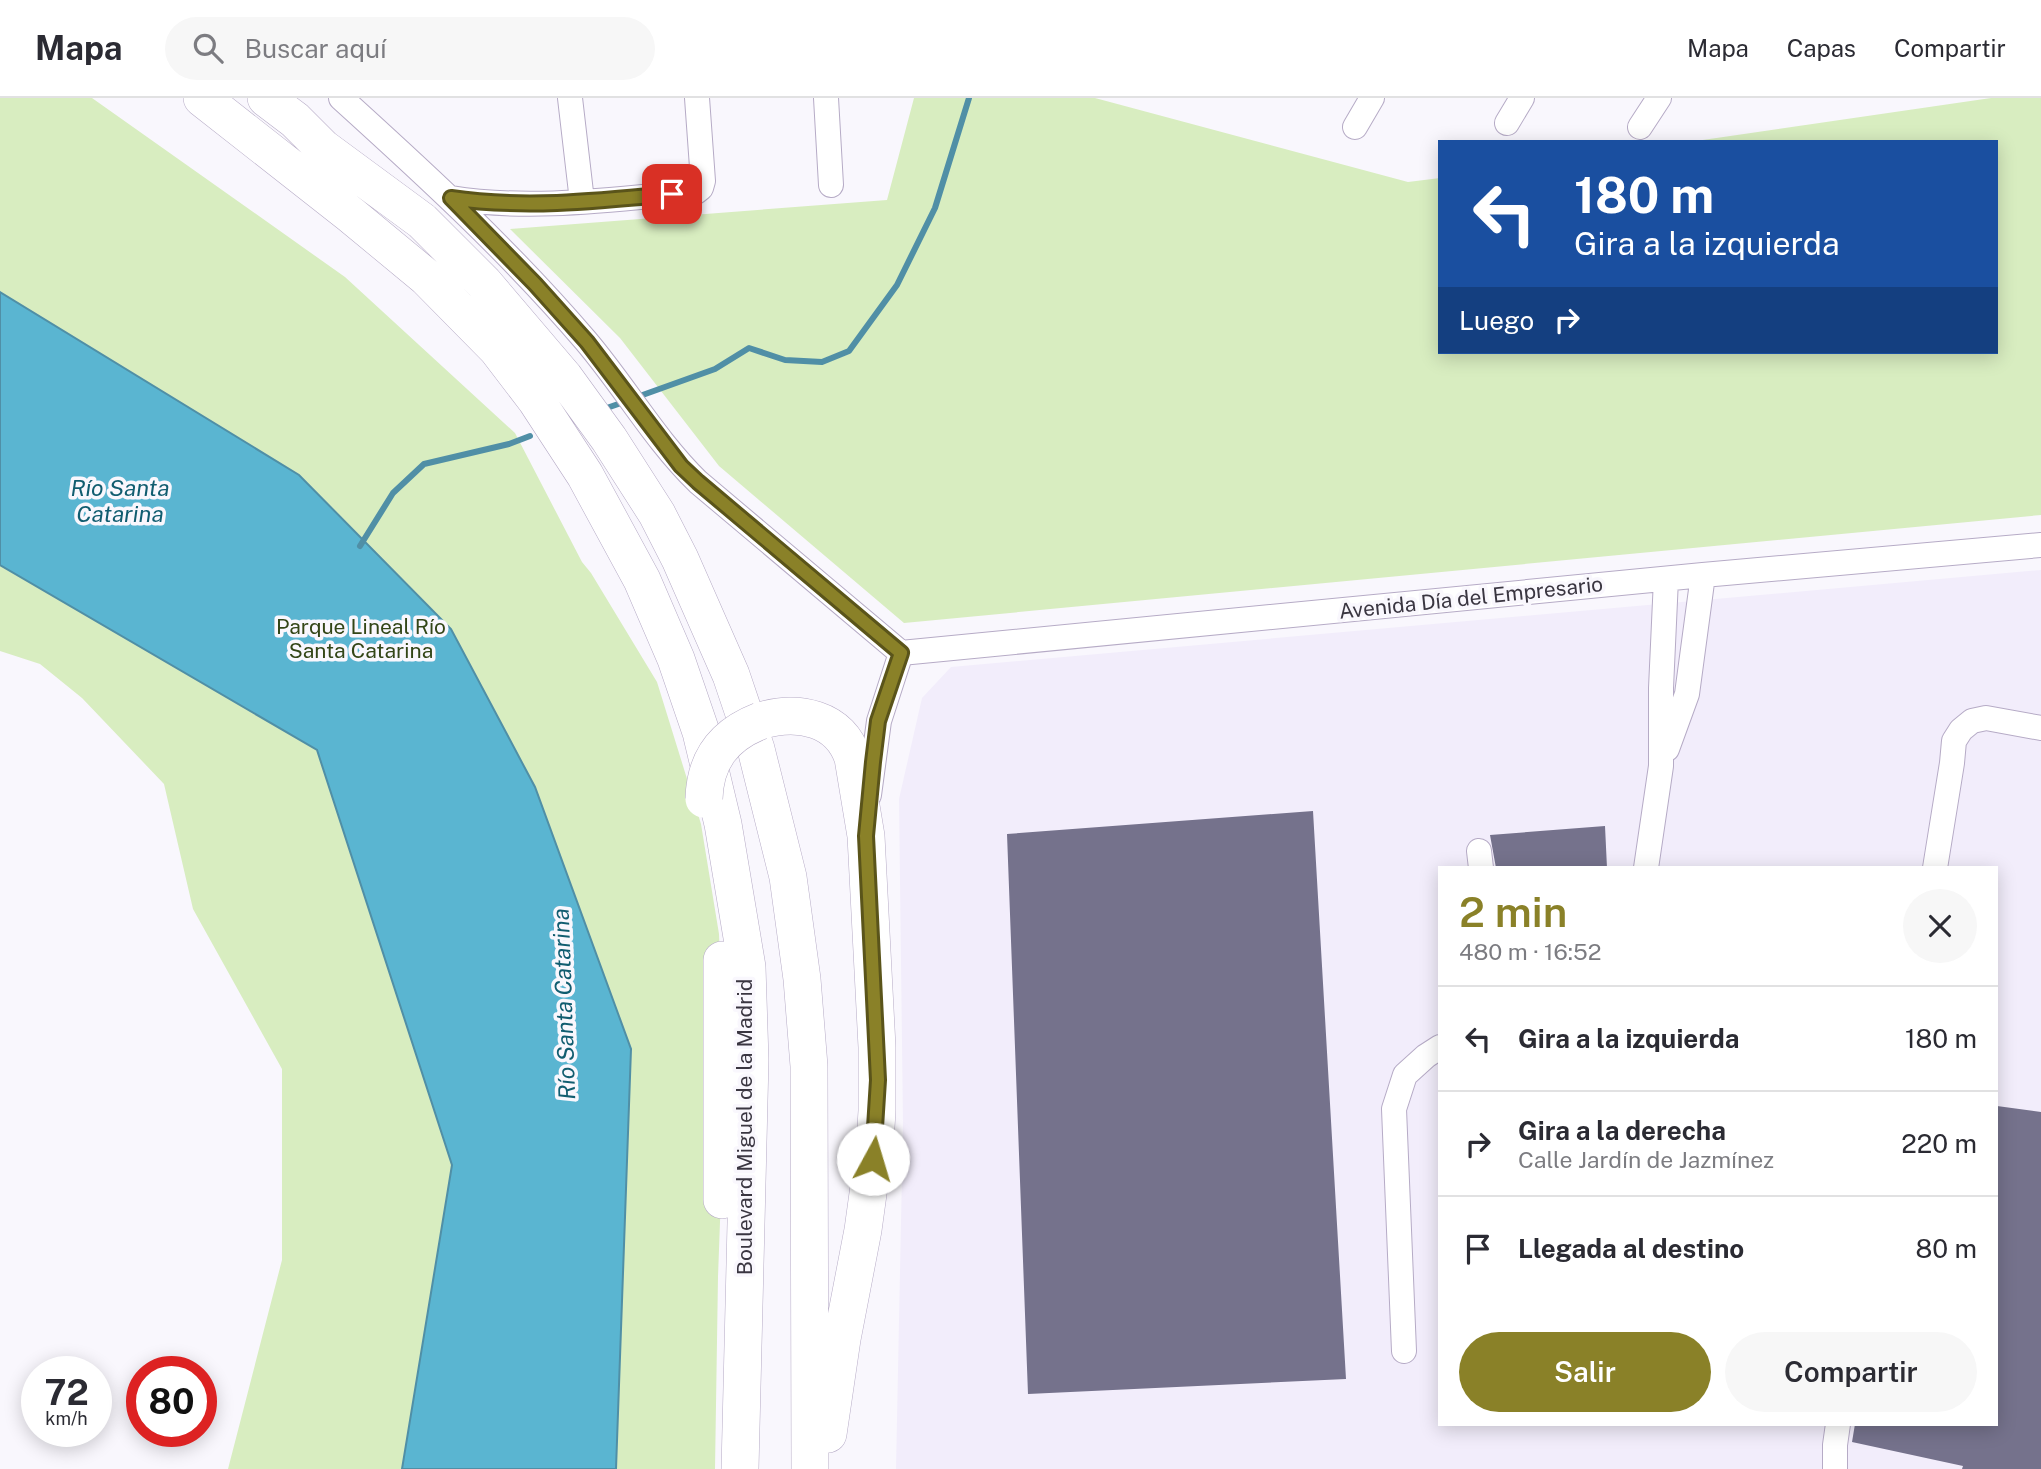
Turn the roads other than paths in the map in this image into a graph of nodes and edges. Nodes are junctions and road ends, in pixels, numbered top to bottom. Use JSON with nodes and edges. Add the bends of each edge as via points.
{"nodes":[{"id":1,"x":202,"y":98,"type":"edge"},
{"id":2,"x":266,"y":98,"type":"edge"},
{"id":3,"x":341,"y":98,"type":"edge"},
{"id":4,"x":347,"y":98,"type":"edge"},
{"id":5,"x":570,"y":98,"type":"edge"},
{"id":6,"x":697,"y":98,"type":"edge"},
{"id":7,"x":826,"y":98,"type":"edge"},
{"id":8,"x":1372,"y":98,"type":"edge"},
{"id":9,"x":1522,"y":98,"type":"edge"},
{"id":10,"x":1659,"y":98,"type":"edge"},
{"id":11,"x":290,"y":109,"type":"edge"},
{"id":12,"x":1507,"y":123,"type":"dead end"},
{"id":13,"x":1355,"y":127,"type":"dead end"},
{"id":14,"x":1640,"y":127,"type":"dead end"},
{"id":15,"x":831,"y":186,"type":"dead end"},
{"id":16,"x":460,"y":200,"type":"junction"},
{"id":17,"x":582,"y":201,"type":"junction"},
{"id":18,"x":2041,"y":545,"type":"edge"},
{"id":19,"x":2041,"y":566,"type":"edge"},
{"id":20,"x":1703,"y":575,"type":"junction"},
{"id":21,"x":1666,"y":579,"type":"junction"},
{"id":22,"x":901,"y":653,"type":"junction"},
{"id":23,"x":2041,"y":728,"type":"edge"},
{"id":24,"x":1661,"y":766,"type":"junction"},
{"id":25,"x":866,"y":836,"type":"junction"},
{"id":26,"x":1646,"y":866,"type":"edge"},
{"id":27,"x":1935,"y":866,"type":"edge"},
{"id":28,"x":1438,"y":1048,"type":"edge"},
{"id":29,"x":1404,"y":1352,"type":"dead end"},
{"id":30,"x":741,"y":1401,"type":"junction"},
{"id":31,"x":1838,"y":1426,"type":"edge"},
{"id":32,"x":740,"y":1469,"type":"edge"},
{"id":33,"x":810,"y":1469,"type":"edge"},
{"id":34,"x":821,"y":1469,"type":"edge"},
{"id":35,"x":1835,"y":1469,"type":"edge"}],
"edges":[{"from":1,"to":30,"type":"highway","name":"Boulevard Miguel de la Madrid","via":[[426,277],[497,349],[585,475],[642,580],[676,659],[701,732],[723,824],[747,967],[750,1060]]},
{"from":2,"to":11,"type":"highway"},
{"from":3,"to":16,"type":"street"},
{"from":4,"to":16,"type":"street"},
{"from":5,"to":17,"type":"street"},
{"from":6,"to":17,"type":"street","via":[[701,188]]},
{"from":7,"to":15,"type":"street"},
{"from":8,"to":13,"type":"street"},
{"from":9,"to":12,"type":"street"},
{"from":10,"to":14,"type":"street"},
{"from":11,"to":33,"type":"highway","via":[[323,148],[422,221],[484,283],[564,377],[657,514],[731,675],[756,749],[788,877],[802,979],[809,1066]]},
{"from":16,"to":17,"type":"street","via":[[500,204]]},
{"from":16,"to":22,"type":"street","via":[[587,342],[681,466]]},
{"from":18,"to":19,"type":"street"},
{"from":18,"to":20,"type":"street","name":"Avenida Día del Empresario"},
{"from":20,"to":21,"type":"street","name":"Avenida Día del Empresario"},
{"from":20,"to":24,"type":"street","via":[[1687,694]]},
{"from":21,"to":22,"type":"street","name":"Avenida Día del Empresario"},
{"from":21,"to":24,"type":"street"},
{"from":22,"to":25,"type":"street","via":[[878,721]]},
{"from":23,"to":27,"type":"street","via":[[1986,718],[1961,730],[1954,741]]},
{"from":24,"to":26,"type":"street"},
{"from":25,"to":30,"type":"highway","bridge":true,"via":[[850,748],[837,732],[820,722],[797,716],[767,719],[732,736],[712,761],[704,781],[704,799],[723,983],[719,1328],[725,1364]]},
{"from":25,"to":34,"type":"highway","via":[[877,1047],[875,1143]]},
{"from":28,"to":29,"type":"street","via":[[1405,1075],[1394,1110]]},
{"from":30,"to":32,"type":"highway","name":"Boulevard Miguel de la Madrid"},
{"from":31,"to":35,"type":"street"}]}
